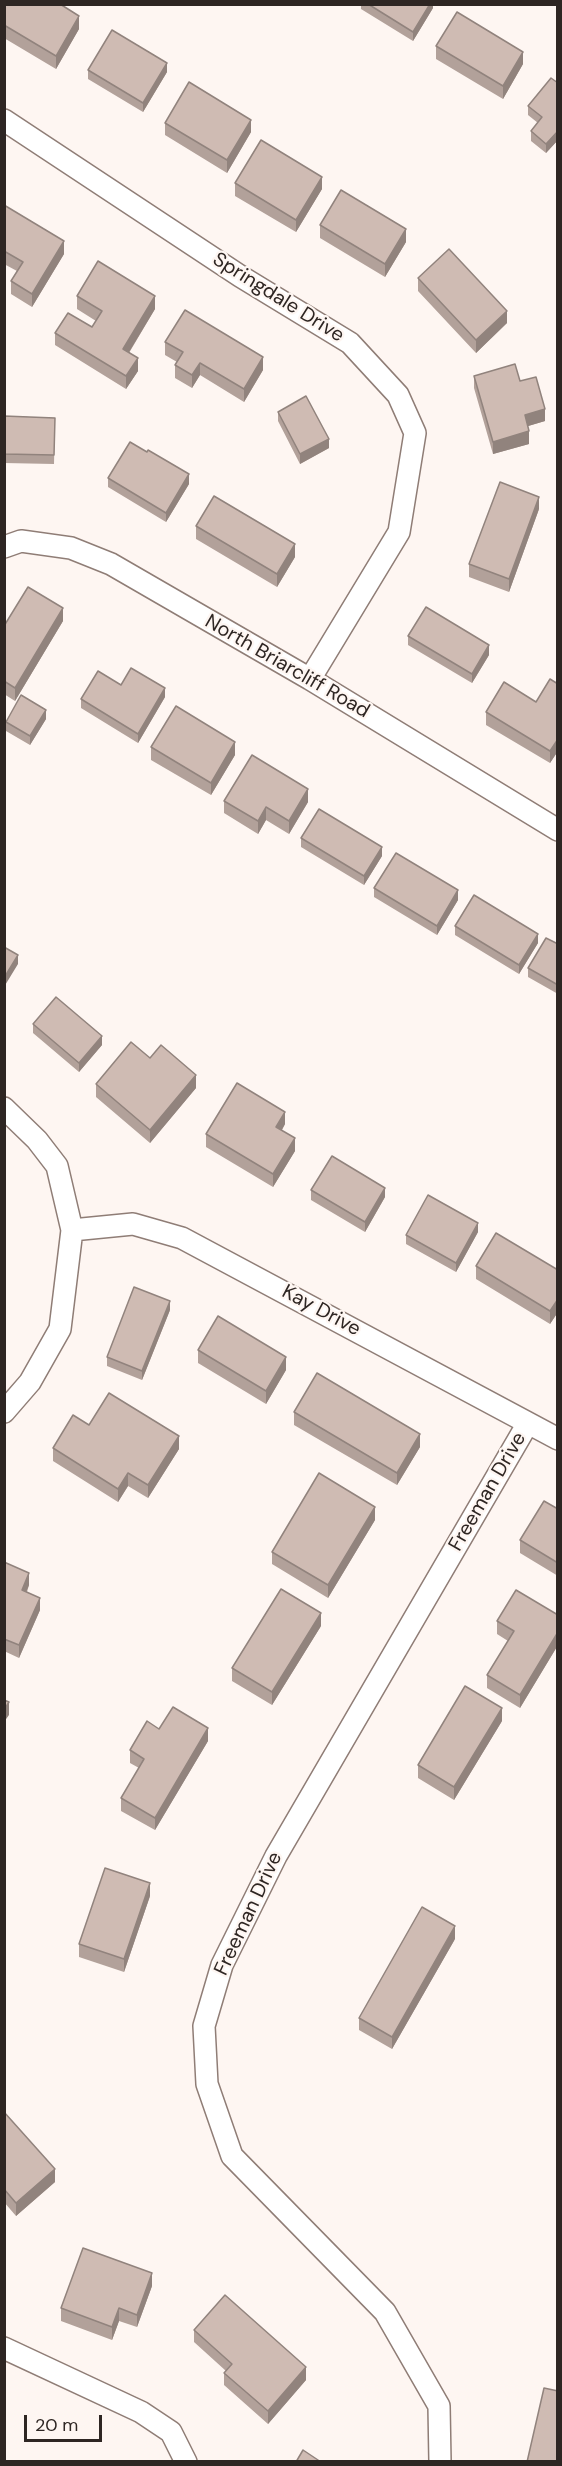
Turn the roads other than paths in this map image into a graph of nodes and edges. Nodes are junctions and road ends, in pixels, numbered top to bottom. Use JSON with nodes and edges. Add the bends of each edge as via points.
{"nodes":[{"id":1,"x":4,"y":120,"type":"edge"},
{"id":2,"x":4,"y":547,"type":"edge"},
{"id":3,"x":310,"y":679,"type":"junction"},
{"id":4,"x":558,"y":830,"type":"edge"},
{"id":5,"x":4,"y":1108,"type":"edge"},
{"id":6,"x":72,"y":1230,"type":"junction"},
{"id":7,"x":4,"y":1412,"type":"edge"},
{"id":8,"x":528,"y":1423,"type":"junction"},
{"id":9,"x":558,"y":1439,"type":"edge"},
{"id":10,"x":4,"y":2348,"type":"edge"},
{"id":11,"x":186,"y":2462,"type":"edge"},
{"id":12,"x":440,"y":2462,"type":"edge"}],
"edges":[{"from":1,"to":3,"type":"street","name":"Springdale Drive","via":[[240,276],[350,343],[398,395],[415,433],[399,532]]},
{"from":2,"to":3,"type":"street","name":"North Briarcliff Road","via":[[21,541],[71,548],[111,564]]},
{"from":3,"to":4,"type":"street","name":"North Briarcliff Road"},
{"from":5,"to":6,"type":"street","via":[[57,1166]]},
{"from":6,"to":7,"type":"street","via":[[60,1329],[30,1382]]},
{"from":6,"to":8,"type":"street","name":"Kay Drive","via":[[133,1224],[182,1238]]},
{"from":8,"to":9,"type":"street","name":"Kay Drive"},
{"from":8,"to":12,"type":"street","name":"Freeman Drive","via":[[276,1856],[222,1965],[204,2025],[207,2084],[232,2156],[385,2312],[439,2406]]},
{"from":10,"to":11,"type":"street","via":[[141,2412],[171,2432]]}]}
